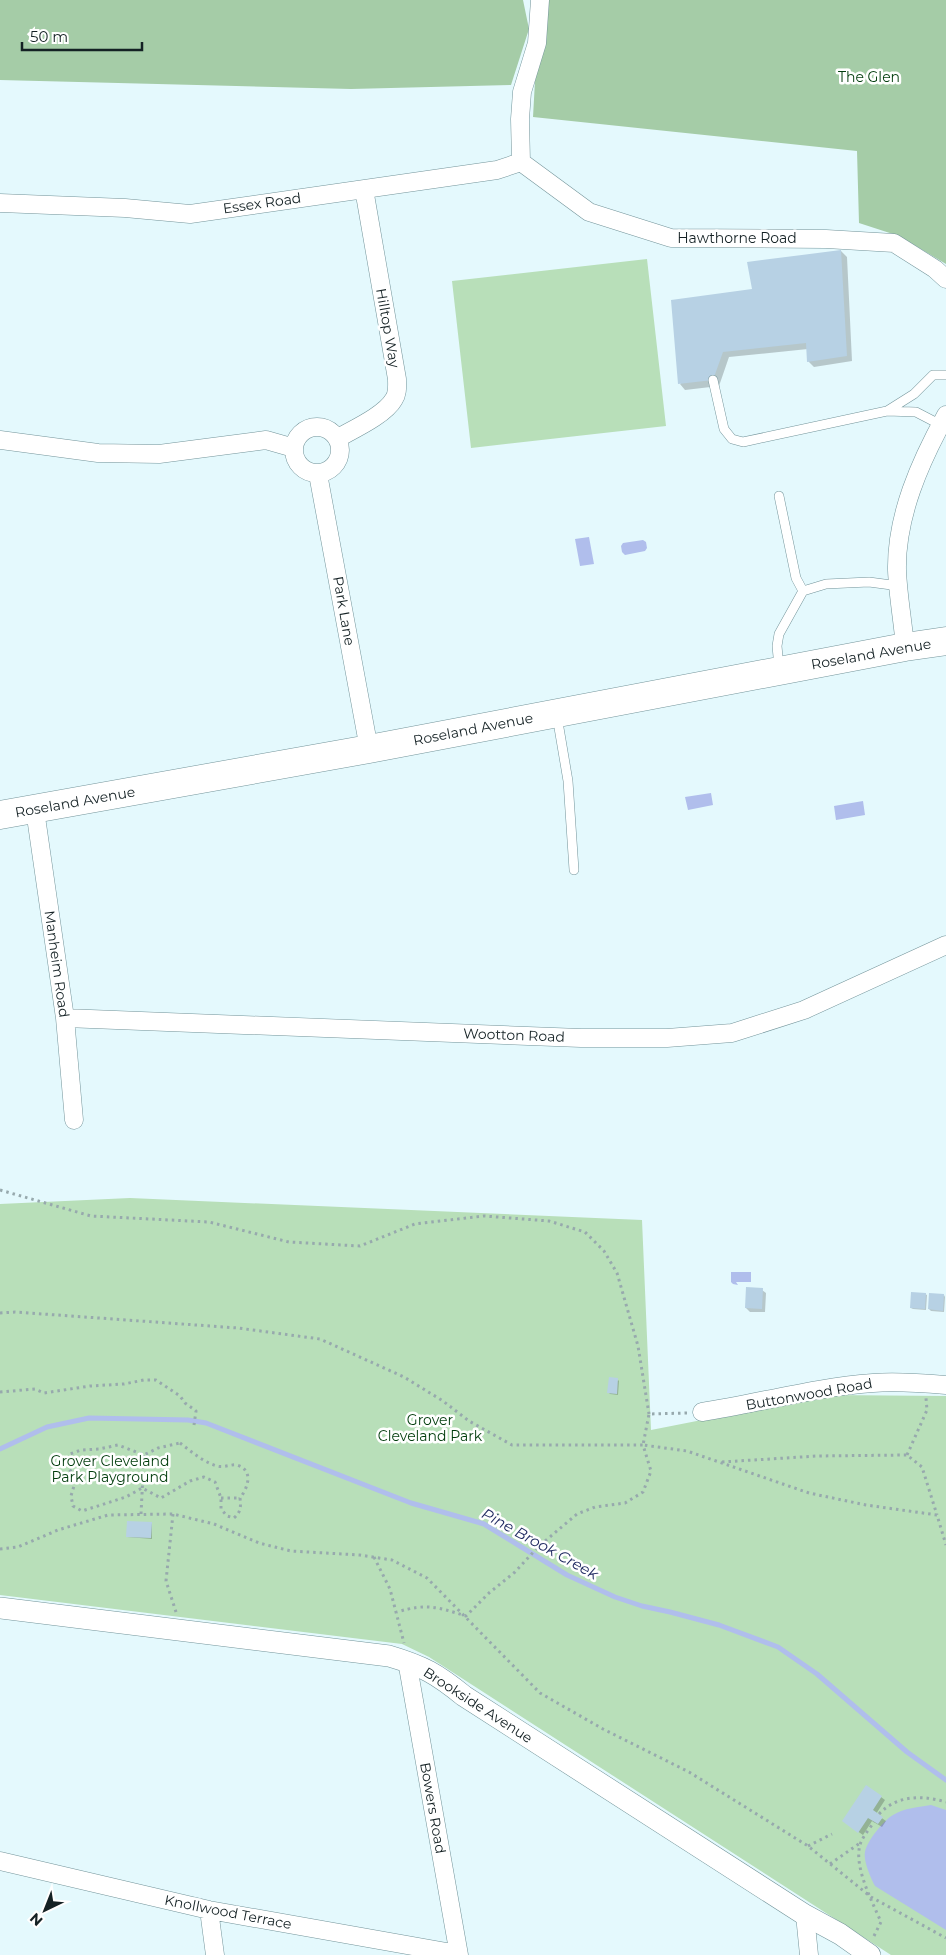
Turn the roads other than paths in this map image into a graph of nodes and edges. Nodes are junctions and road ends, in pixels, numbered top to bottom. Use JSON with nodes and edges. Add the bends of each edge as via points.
{"nodes":[{"id":1,"x":540,"y":0,"type":"edge"},
{"id":2,"x":521,"y":162,"type":"junction"},
{"id":3,"x":364,"y":188,"type":"junction"},
{"id":4,"x":0,"y":203,"type":"edge"},
{"id":5,"x":946,"y":278,"type":"edge"},
{"id":6,"x":946,"y":375,"type":"edge"},
{"id":7,"x":714,"y":380,"type":"dead end"},
{"id":8,"x":887,"y":411,"type":"junction"},
{"id":9,"x":943,"y":420,"type":"edge"},
{"id":10,"x":338,"y":438,"type":"junction"},
{"id":11,"x":0,"y":440,"type":"edge"},
{"id":12,"x":294,"y":448,"type":"junction"},
{"id":13,"x":318,"y":474,"type":"junction"},
{"id":14,"x":779,"y":496,"type":"dead end"},
{"id":15,"x":899,"y":586,"type":"junction"},
{"id":16,"x":804,"y":592,"type":"junction"},
{"id":17,"x":942,"y":645,"type":"edge"},
{"id":18,"x":905,"y":647,"type":"junction"},
{"id":19,"x":779,"y":671,"type":"junction"},
{"id":20,"x":557,"y":713,"type":"junction"},
{"id":21,"x":369,"y":749,"type":"junction"},
{"id":22,"x":35,"y":810,"type":"junction"},
{"id":23,"x":0,"y":815,"type":"edge"},
{"id":24,"x":574,"y":870,"type":"dead end"},
{"id":25,"x":946,"y":945,"type":"edge"},
{"id":26,"x":65,"y":1018,"type":"junction"},
{"id":27,"x":74,"y":1120,"type":"dead end"},
{"id":28,"x":946,"y":1385,"type":"edge"},
{"id":29,"x":702,"y":1412,"type":"road end"},
{"id":30,"x":0,"y":1608,"type":"edge"},
{"id":31,"x":406,"y":1652,"type":"junction"},
{"id":32,"x":0,"y":1861,"type":"edge"},
{"id":33,"x":209,"y":1910,"type":"junction"},
{"id":34,"x":805,"y":1914,"type":"junction"},
{"id":35,"x":458,"y":1954,"type":"edge"},
{"id":36,"x":868,"y":1954,"type":"edge"},
{"id":37,"x":214,"y":1955,"type":"edge"},
{"id":38,"x":808,"y":1955,"type":"edge"}],
"edges":[{"from":1,"to":2,"type":"street","via":[[537,43],[522,92]]},
{"from":2,"to":3,"type":"street","name":"Essex Road","via":[[497,170]]},
{"from":2,"to":5,"type":"street","name":"Hawthorne Road","via":[[589,212],[671,238],[894,243]]},
{"from":3,"to":4,"type":"street","name":"Essex Road","via":[[190,214]]},
{"from":3,"to":10,"type":"street","name":"Hilltop Way","via":[[398,389],[389,406]]},
{"from":6,"to":8,"type":"lane","via":[[933,375],[914,394]]},
{"from":7,"to":8,"type":"lane","via":[[724,429],[732,439],[743,442]]},
{"from":8,"to":9,"type":"lane","via":[[916,412]]},
{"from":9,"to":15,"type":"street","via":[[907,504],[898,544]]},
{"from":10,"to":12,"type":"street","via":[[322,427],[312,427],[303,431]]},
{"from":10,"to":13,"type":"street","via":[[341,448],[335,466]]},
{"from":11,"to":12,"type":"street","via":[[98,453],[159,454],[266,440]]},
{"from":12,"to":13,"type":"street","via":[[300,466]]},
{"from":13,"to":21,"type":"street","name":"Park Lane"},
{"from":14,"to":16,"type":"lane","via":[[796,578]]},
{"from":15,"to":16,"type":"lane","via":[[869,582],[834,583]]},
{"from":15,"to":18,"type":"street"},
{"from":16,"to":19,"type":"lane","via":[[779,634]]},
{"from":17,"to":18,"type":"main road","name":"Roseland Avenue"},
{"from":18,"to":19,"type":"main road","name":"Roseland Avenue"},
{"from":19,"to":20,"type":"main road","name":"Roseland Avenue"},
{"from":20,"to":21,"type":"main road","name":"Roseland Avenue"},
{"from":20,"to":24,"type":"lane","via":[[568,781]]},
{"from":21,"to":22,"type":"main road","name":"Roseland Avenue"},
{"from":22,"to":23,"type":"main road","name":"Roseland Avenue"},
{"from":22,"to":26,"type":"street","name":"Manheim Road"},
{"from":25,"to":26,"type":"street","name":"Wootton Road","via":[[804,1010],[732,1033],[667,1038],[580,1038]]},
{"from":26,"to":27,"type":"street","name":"Manheim Road"},
{"from":28,"to":29,"type":"street","name":"Buttonwood Road","via":[[875,1382]]},
{"from":30,"to":31,"type":"street","name":"Brookside Avenue","via":[[389,1656]]},
{"from":31,"to":34,"type":"street","name":"Brookside Avenue","via":[[464,1696]]},
{"from":31,"to":35,"type":"street","name":"Bowers Road"},
{"from":32,"to":33,"type":"street","name":"Knollwood Terrace"},
{"from":33,"to":35,"type":"street","name":"Knollwood Terrace"},
{"from":33,"to":37,"type":"street"},
{"from":34,"to":36,"type":"street","name":"Brookside Avenue"},
{"from":34,"to":38,"type":"street"}]}
